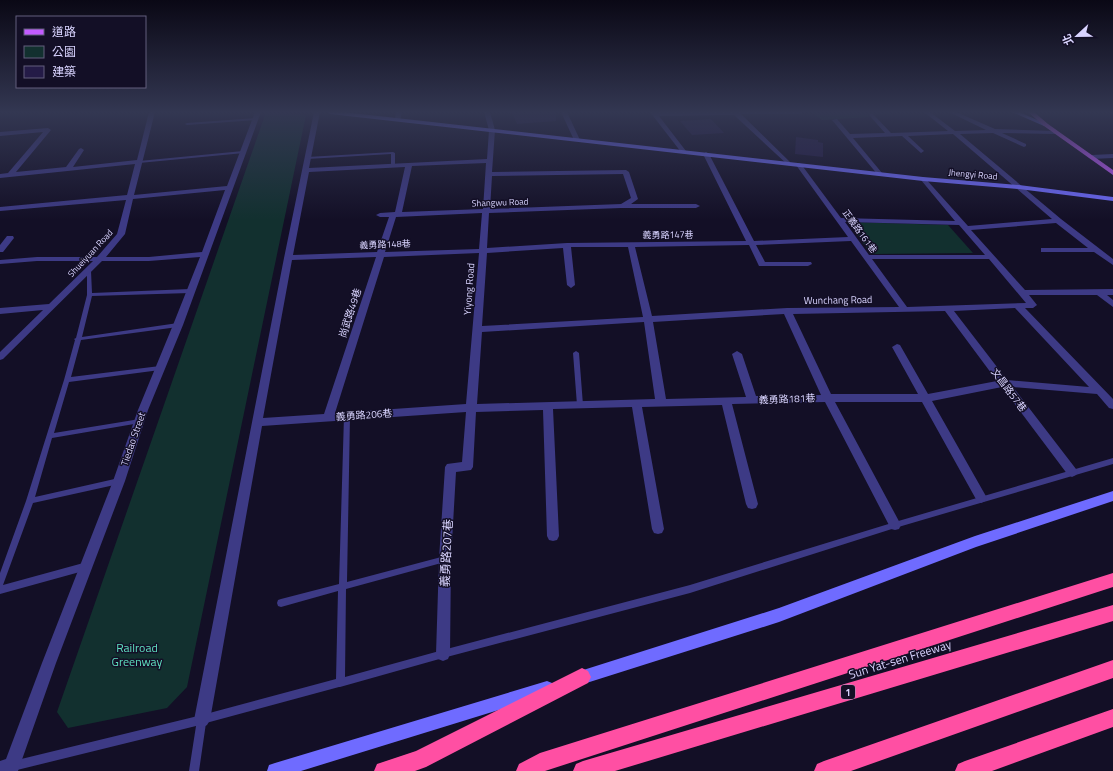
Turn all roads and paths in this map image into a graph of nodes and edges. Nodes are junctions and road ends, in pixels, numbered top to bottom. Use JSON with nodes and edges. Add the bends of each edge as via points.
{"nodes":[{"id":1,"x":33,"y":148,"type":"edge"},
{"id":2,"x":143,"y":148,"type":"edge"},
{"id":3,"x":245,"y":148,"type":"edge"},
{"id":4,"x":309,"y":148,"type":"edge"},
{"id":5,"x":490,"y":148,"type":"edge"},
{"id":6,"x":654,"y":148,"type":"edge"},
{"id":7,"x":681,"y":148,"type":"edge"},
{"id":8,"x":772,"y":148,"type":"edge"},
{"id":9,"x":858,"y":148,"type":"edge"},
{"id":10,"x":918,"y":148,"type":"edge"},
{"id":11,"x":973,"y":148,"type":"edge"},
{"id":12,"x":1078,"y":148,"type":"edge"},
{"id":13,"x":81,"y":150,"type":"dead end"},
{"id":14,"x":683,"y":151,"type":"junction"},
{"id":15,"x":921,"y":151,"type":"dead end"},
{"id":16,"x":243,"y":152,"type":"junction"},
{"id":17,"x":706,"y":154,"type":"junction"},
{"id":18,"x":1113,"y":156,"type":"edge"},
{"id":19,"x":1091,"y":157,"type":"junction"},
{"id":20,"x":307,"y":158,"type":"junction"},
{"id":21,"x":489,"y":161,"type":"junction"},
{"id":22,"x":139,"y":162,"type":"junction"},
{"id":23,"x":788,"y":163,"type":"junction"},
{"id":24,"x":393,"y":164,"type":"junction"},
{"id":25,"x":799,"y":164,"type":"junction"},
{"id":26,"x":409,"y":165,"type":"junction"},
{"id":27,"x":67,"y":170,"type":"junction"},
{"id":28,"x":305,"y":170,"type":"junction"},
{"id":29,"x":489,"y":174,"type":"junction"},
{"id":30,"x":880,"y":174,"type":"junction"},
{"id":31,"x":1113,"y":174,"type":"edge"},
{"id":32,"x":10,"y":175,"type":"junction"},
{"id":33,"x":0,"y":176,"type":"edge"},
{"id":34,"x":923,"y":179,"type":"junction"},
{"id":35,"x":1019,"y":187,"type":"junction"},
{"id":36,"x":229,"y":188,"type":"junction"},
{"id":37,"x":131,"y":197,"type":"junction"},
{"id":38,"x":1113,"y":199,"type":"edge"},
{"id":39,"x":620,"y":206,"type":"junction"},
{"id":40,"x":696,"y":206,"type":"dead end"},
{"id":41,"x":0,"y":209,"type":"edge"},
{"id":42,"x":486,"y":211,"type":"junction"},
{"id":43,"x":396,"y":214,"type":"junction"},
{"id":44,"x":380,"y":215,"type":"dead end"},
{"id":45,"x":839,"y":220,"type":"junction"},
{"id":46,"x":1058,"y":221,"type":"junction"},
{"id":47,"x":964,"y":225,"type":"junction"},
{"id":48,"x":10,"y":238,"type":"dead end"},
{"id":49,"x":853,"y":238,"type":"junction"},
{"id":50,"x":751,"y":243,"type":"junction"},
{"id":51,"x":631,"y":244,"type":"junction"},
{"id":52,"x":567,"y":245,"type":"junction"},
{"id":53,"x":0,"y":250,"type":"edge"},
{"id":54,"x":1044,"y":250,"type":"dead end"},
{"id":55,"x":1097,"y":250,"type":"junction"},
{"id":56,"x":483,"y":251,"type":"junction"},
{"id":57,"x":205,"y":254,"type":"junction"},
{"id":58,"x":381,"y":254,"type":"junction"},
{"id":59,"x":866,"y":257,"type":"junction"},
{"id":60,"x":991,"y":257,"type":"junction"},
{"id":61,"x":100,"y":258,"type":"junction"},
{"id":62,"x":288,"y":258,"type":"junction"},
{"id":63,"x":1111,"y":260,"type":"edge"},
{"id":64,"x":0,"y":262,"type":"edge"},
{"id":65,"x":808,"y":264,"type":"dead end"},
{"id":66,"x":89,"y":271,"type":"junction"},
{"id":67,"x":571,"y":285,"type":"dead end"},
{"id":68,"x":190,"y":291,"type":"junction"},
{"id":69,"x":1100,"y":292,"type":"junction"},
{"id":70,"x":1113,"y":292,"type":"edge"},
{"id":71,"x":1023,"y":293,"type":"junction"},
{"id":72,"x":90,"y":295,"type":"junction"},
{"id":73,"x":1113,"y":304,"type":"edge"},
{"id":74,"x":1016,"y":305,"type":"junction"},
{"id":75,"x":50,"y":307,"type":"junction"},
{"id":76,"x":947,"y":308,"type":"junction"},
{"id":77,"x":905,"y":310,"type":"junction"},
{"id":78,"x":0,"y":311,"type":"edge"},
{"id":79,"x":787,"y":312,"type":"junction"},
{"id":80,"x":648,"y":319,"type":"junction"},
{"id":81,"x":178,"y":325,"type":"junction"},
{"id":82,"x":477,"y":329,"type":"junction"},
{"id":83,"x":77,"y":339,"type":"junction"},
{"id":84,"x":897,"y":347,"type":"dead end"},
{"id":85,"x":576,"y":353,"type":"dead end"},
{"id":86,"x":737,"y":354,"type":"dead end"},
{"id":87,"x":0,"y":357,"type":"edge"},
{"id":88,"x":160,"y":368,"type":"junction"},
{"id":89,"x":67,"y":380,"type":"junction"},
{"id":90,"x":1003,"y":383,"type":"junction"},
{"id":91,"x":1100,"y":391,"type":"junction"},
{"id":92,"x":828,"y":398,"type":"junction"},
{"id":93,"x":926,"y":398,"type":"junction"},
{"id":94,"x":726,"y":401,"type":"junction"},
{"id":95,"x":753,"y":401,"type":"junction"},
{"id":96,"x":661,"y":402,"type":"junction"},
{"id":97,"x":636,"y":403,"type":"junction"},
{"id":98,"x":1113,"y":404,"type":"edge"},
{"id":99,"x":580,"y":405,"type":"junction"},
{"id":100,"x":548,"y":406,"type":"junction"},
{"id":101,"x":471,"y":408,"type":"junction"},
{"id":102,"x":348,"y":416,"type":"junction"},
{"id":103,"x":328,"y":418,"type":"junction"},
{"id":104,"x":140,"y":421,"type":"junction"},
{"id":105,"x":257,"y":422,"type":"junction"},
{"id":106,"x":50,"y":436,"type":"junction"},
{"id":107,"x":1113,"y":461,"type":"edge"},
{"id":108,"x":467,"y":467,"type":"joint"},
{"id":109,"x":1072,"y":472,"type":"junction"},
{"id":110,"x":119,"y":481,"type":"junction"},
{"id":111,"x":1113,"y":496,"type":"edge"},
{"id":112,"x":981,"y":498,"type":"junction"},
{"id":113,"x":30,"y":501,"type":"junction"},
{"id":114,"x":752,"y":504,"type":"dead end"},
{"id":115,"x":895,"y":525,"type":"junction"},
{"id":116,"x":658,"y":529,"type":"dead end"},
{"id":117,"x":553,"y":536,"type":"dead end"},
{"id":118,"x":445,"y":559,"type":"junction"},
{"id":119,"x":86,"y":566,"type":"junction"},
{"id":120,"x":1113,"y":580,"type":"edge"},
{"id":121,"x":0,"y":584,"type":"edge"},
{"id":122,"x":342,"y":588,"type":"junction"},
{"id":123,"x":0,"y":590,"type":"edge"},
{"id":124,"x":281,"y":603,"type":"dead end"},
{"id":125,"x":1113,"y":613,"type":"edge"},
{"id":126,"x":442,"y":654,"type":"junction"},
{"id":127,"x":1113,"y":669,"type":"edge"},
{"id":128,"x":582,"y":677,"type":"junction"},
{"id":129,"x":340,"y":683,"type":"junction"},
{"id":130,"x":1113,"y":718,"type":"edge"},
{"id":131,"x":202,"y":720,"type":"junction"},
{"id":132,"x":7,"y":769,"type":"edge"},
{"id":133,"x":194,"y":771,"type":"edge"},
{"id":134,"x":275,"y":771,"type":"edge"},
{"id":135,"x":384,"y":771,"type":"edge"},
{"id":136,"x":526,"y":771,"type":"edge"},
{"id":137,"x":583,"y":771,"type":"edge"},
{"id":138,"x":824,"y":771,"type":"edge"},
{"id":139,"x":965,"y":771,"type":"edge"}],
"edges":[{"from":1,"to":32,"type":"street"},
{"from":2,"to":22,"type":"street","name":"Shueiyuan Road"},
{"from":3,"to":16,"type":"street","name":"Tiedao Street"},
{"from":4,"to":20,"type":"street"},
{"from":5,"to":21,"type":"street","name":"Yiyong Road"},
{"from":6,"to":14,"type":"street","name":"Jhengyi Road"},
{"from":7,"to":14,"type":"street"},
{"from":8,"to":23,"type":"street"},
{"from":9,"to":30,"type":"street"},
{"from":10,"to":15,"type":"street"},
{"from":11,"to":35,"type":"street"},
{"from":12,"to":19,"type":"main road"},
{"from":13,"to":27,"type":"street"},
{"from":14,"to":17,"type":"street","name":"Jhengyi Road"},
{"from":16,"to":22,"type":"lane"},
{"from":16,"to":36,"type":"street","name":"Tiedao Street"},
{"from":17,"to":23,"type":"street","name":"Jhengyi Road"},
{"from":17,"to":50,"type":"street"},
{"from":18,"to":19,"type":"street"},
{"from":19,"to":31,"type":"main road"},
{"from":20,"to":24,"type":"lane","via":[[394,152]]},
{"from":20,"to":28,"type":"street"},
{"from":21,"to":26,"type":"street"},
{"from":21,"to":29,"type":"street","name":"Yiyong Road"},
{"from":22,"to":27,"type":"street"},
{"from":22,"to":37,"type":"street","name":"Shueiyuan Road"},
{"from":23,"to":25,"type":"street","name":"Jhengyi Road"},
{"from":24,"to":26,"type":"street"},
{"from":24,"to":28,"type":"street"},
{"from":25,"to":30,"type":"street","name":"Jhengyi Road"},
{"from":25,"to":45,"type":"street","name":"正義路161巷"},
{"from":26,"to":43,"type":"street","name":"尚武路49巷"},
{"from":27,"to":32,"type":"street"},
{"from":28,"to":62,"type":"street"},
{"from":29,"to":39,"type":"street","via":[[626,172],[635,199]]},
{"from":29,"to":42,"type":"street","name":"Yiyong Road"},
{"from":30,"to":34,"type":"street","name":"Jhengyi Road"},
{"from":32,"to":33,"type":"street"},
{"from":34,"to":35,"type":"street","name":"Jhengyi Road"},
{"from":34,"to":47,"type":"street","name":"Wunchang Road"},
{"from":35,"to":38,"type":"street","name":"Jhengyi Road"},
{"from":35,"to":46,"type":"street"},
{"from":36,"to":37,"type":"street"},
{"from":36,"to":57,"type":"street","name":"Tiedao Street"},
{"from":37,"to":41,"type":"street"},
{"from":37,"to":61,"type":"street","name":"Shueiyuan Road","via":[[121,234]]},
{"from":39,"to":40,"type":"street","name":"Shangwu Road"},
{"from":39,"to":42,"type":"street","name":"Shangwu Road"},
{"from":42,"to":43,"type":"street","name":"Shangwu Road"},
{"from":42,"to":56,"type":"street","name":"Yiyong Road"},
{"from":43,"to":44,"type":"street","name":"Shangwu Road"},
{"from":43,"to":58,"type":"street","name":"尚武路49巷"},
{"from":45,"to":47,"type":"street"},
{"from":45,"to":49,"type":"street","name":"正義路161巷"},
{"from":46,"to":47,"type":"street"},
{"from":46,"to":55,"type":"street"},
{"from":47,"to":60,"type":"street","name":"Wunchang Road"},
{"from":48,"to":53,"type":"street"},
{"from":49,"to":50,"type":"street","name":"義勇路147巷"},
{"from":49,"to":59,"type":"street","name":"正義路161巷"},
{"from":50,"to":51,"type":"street","name":"義勇路147巷"},
{"from":50,"to":65,"type":"street","via":[[762,264]]},
{"from":51,"to":52,"type":"street","name":"義勇路147巷"},
{"from":51,"to":80,"type":"street"},
{"from":52,"to":56,"type":"street","name":"義勇路147巷"},
{"from":52,"to":67,"type":"street"},
{"from":54,"to":55,"type":"street"},
{"from":55,"to":63,"type":"street"},
{"from":56,"to":58,"type":"street","name":"義勇路148巷"},
{"from":56,"to":82,"type":"street","name":"Yiyong Road"},
{"from":57,"to":61,"type":"street","via":[[149,259]]},
{"from":57,"to":68,"type":"street","name":"Tiedao Street"},
{"from":58,"to":62,"type":"street","name":"義勇路148巷"},
{"from":58,"to":103,"type":"street","name":"尚武路49巷"},
{"from":59,"to":60,"type":"street"},
{"from":59,"to":77,"type":"street","name":"正義路161巷"},
{"from":60,"to":71,"type":"street","name":"Wunchang Road"},
{"from":61,"to":64,"type":"street"},
{"from":61,"to":66,"type":"street","name":"Shueiyuan Road"},
{"from":62,"to":105,"type":"street"},
{"from":66,"to":72,"type":"lane"},
{"from":66,"to":75,"type":"street","name":"Shueiyuan Road"},
{"from":68,"to":72,"type":"lane"},
{"from":68,"to":81,"type":"street","name":"Tiedao Street"},
{"from":69,"to":70,"type":"street"},
{"from":69,"to":71,"type":"street"},
{"from":69,"to":73,"type":"street"},
{"from":71,"to":74,"type":"street","name":"Wunchang Road","via":[[1033,305]]},
{"from":72,"to":83,"type":"lane"},
{"from":74,"to":76,"type":"street","name":"Wunchang Road"},
{"from":74,"to":91,"type":"street"},
{"from":75,"to":78,"type":"street"},
{"from":75,"to":87,"type":"street","name":"Shueiyuan Road"},
{"from":76,"to":77,"type":"street","name":"Wunchang Road"},
{"from":76,"to":90,"type":"street","name":"文昌路57巷"},
{"from":77,"to":79,"type":"street","name":"Wunchang Road"},
{"from":79,"to":80,"type":"street","name":"Wunchang Road"},
{"from":79,"to":92,"type":"street"},
{"from":80,"to":82,"type":"street","name":"Wunchang Road"},
{"from":80,"to":96,"type":"street"},
{"from":81,"to":83,"type":"lane"},
{"from":81,"to":88,"type":"street","name":"Tiedao Street"},
{"from":82,"to":101,"type":"street","name":"Yiyong Road"},
{"from":83,"to":89,"type":"lane"},
{"from":84,"to":93,"type":"street"},
{"from":85,"to":99,"type":"lane"},
{"from":86,"to":95,"type":"street"},
{"from":88,"to":89,"type":"lane"},
{"from":88,"to":104,"type":"street","name":"Tiedao Street"},
{"from":89,"to":106,"type":"lane"},
{"from":90,"to":91,"type":"street","name":"義勇路181巷"},
{"from":90,"to":93,"type":"street","name":"義勇路181巷"},
{"from":90,"to":109,"type":"street","name":"文昌路57巷"},
{"from":91,"to":98,"type":"street"},
{"from":92,"to":93,"type":"street","name":"義勇路181巷"},
{"from":92,"to":95,"type":"street","name":"義勇路181巷"},
{"from":92,"to":115,"type":"street"},
{"from":93,"to":112,"type":"street"},
{"from":94,"to":95,"type":"street","name":"義勇路181巷"},
{"from":94,"to":96,"type":"street","name":"義勇路181巷"},
{"from":94,"to":114,"type":"street"},
{"from":96,"to":97,"type":"street","name":"義勇路181巷"},
{"from":97,"to":99,"type":"street","name":"義勇路181巷"},
{"from":97,"to":116,"type":"street"},
{"from":99,"to":100,"type":"street","name":"義勇路181巷"},
{"from":100,"to":101,"type":"street","name":"義勇路181巷"},
{"from":100,"to":117,"type":"street"},
{"from":101,"to":102,"type":"street","name":"義勇路206巷"},
{"from":101,"to":108,"type":"street","name":"Yiyong Road"},
{"from":102,"to":103,"type":"street","name":"義勇路206巷"},
{"from":102,"to":122,"type":"lane"},
{"from":103,"to":105,"type":"street","name":"義勇路206巷"},
{"from":104,"to":106,"type":"lane"},
{"from":104,"to":110,"type":"street","name":"Tiedao Street"},
{"from":105,"to":131,"type":"street"},
{"from":106,"to":113,"type":"lane"},
{"from":107,"to":109,"type":"lane"},
{"from":108,"to":118,"type":"street","name":"義勇路207巷","via":[[451,467]]},
{"from":109,"to":112,"type":"lane"},
{"from":110,"to":113,"type":"lane"},
{"from":110,"to":119,"type":"street","name":"Tiedao Street"},
{"from":111,"to":128,"type":"street","via":[[975,542],[779,615]]},
{"from":112,"to":115,"type":"lane"},
{"from":113,"to":121,"type":"lane"},
{"from":115,"to":126,"type":"lane","via":[[690,589]]},
{"from":118,"to":122,"type":"lane"},
{"from":118,"to":126,"type":"street","name":"義勇路207巷"},
{"from":119,"to":123,"type":"lane"},
{"from":119,"to":132,"type":"street","name":"Tiedao Street"},
{"from":120,"to":136,"type":"highway","via":[[540,763]]},
{"from":122,"to":124,"type":"lane"},
{"from":122,"to":129,"type":"lane"},
{"from":125,"to":137,"type":"highway","name":"Sun Yat-sen Freeway","number":"1"},
{"from":126,"to":129,"type":"lane"},
{"from":127,"to":138,"type":"highway"},
{"from":128,"to":134,"type":"street"},
{"from":128,"to":135,"type":"highway","via":[[419,760]]},
{"from":129,"to":131,"type":"lane"},
{"from":130,"to":139,"type":"highway"},
{"from":131,"to":132,"type":"lane"},
{"from":131,"to":133,"type":"lane"}]}
